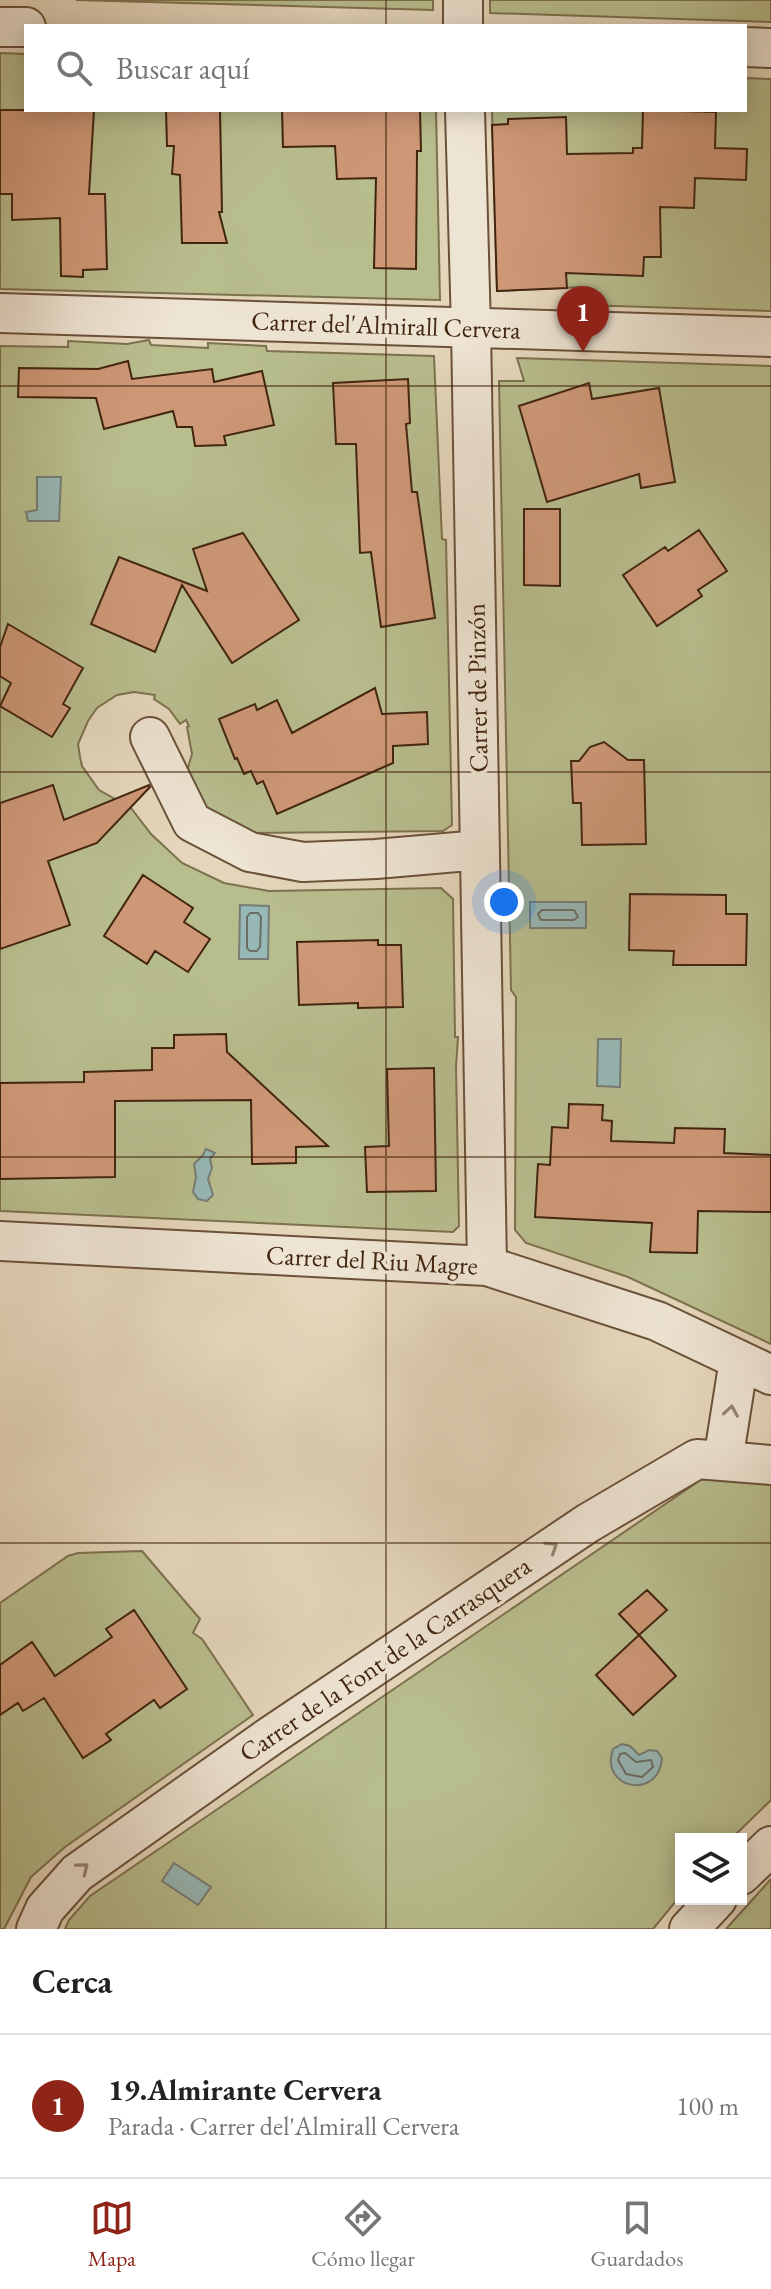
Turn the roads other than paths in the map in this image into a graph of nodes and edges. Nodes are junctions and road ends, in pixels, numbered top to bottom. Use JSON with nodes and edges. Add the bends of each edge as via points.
{"nodes":[{"id":1,"x":463,"y":0,"type":"edge"},
{"id":2,"x":463,"y":24,"type":"edge"},
{"id":3,"x":0,"y":27,"type":"edge"},
{"id":4,"x":24,"y":27,"type":"edge"},
{"id":5,"x":747,"y":47,"type":"edge"},
{"id":6,"x":771,"y":48,"type":"edge"},
{"id":7,"x":465,"y":112,"type":"edge"},
{"id":8,"x":0,"y":313,"type":"edge"},
{"id":9,"x":471,"y":328,"type":"junction"},
{"id":10,"x":771,"y":337,"type":"edge"},
{"id":11,"x":150,"y":737,"type":"dead end"},
{"id":12,"x":480,"y":850,"type":"junction"},
{"id":13,"x":0,"y":1241,"type":"edge"},
{"id":14,"x":487,"y":1266,"type":"junction"},
{"id":15,"x":755,"y":1367,"type":"edge"},
{"id":16,"x":723,"y":1461,"type":"junction"},
{"id":17,"x":771,"y":1465,"type":"edge"},
{"id":18,"x":771,"y":1846,"type":"edge"},
{"id":19,"x":747,"y":1869,"type":"edge"},
{"id":20,"x":711,"y":1905,"type":"edge"},
{"id":21,"x":36,"y":1929,"type":"edge"},
{"id":22,"x":689,"y":1929,"type":"edge"}],
"edges":[{"from":1,"to":2,"type":"street"},
{"from":3,"to":4,"type":"street"},
{"from":5,"to":6,"type":"street"},
{"from":7,"to":9,"type":"street","name":"Carrer de Pinzón"},
{"from":8,"to":9,"type":"street","name":"Carrer del'Almirall Cervera"},
{"from":9,"to":10,"type":"street","name":"Carrer del'Almirall Cervera"},
{"from":9,"to":12,"type":"street","name":"Carrer de Pinzón"},
{"from":11,"to":12,"type":"street","via":[[192,822],[250,852],[303,862]]},
{"from":12,"to":14,"type":"street","name":"Carrer de Pinzón"},
{"from":13,"to":14,"type":"street","name":"Carrer del Riu Magre"},
{"from":14,"to":15,"type":"street","name":"Carrer del Riu Magre","via":[[657,1321]]},
{"from":16,"to":15,"type":"street","one_way":true},
{"from":16,"to":17,"type":"street","name":"Carrer de la Font de la Carrasquera"},
{"from":21,"to":16,"type":"street","name":"Carrer de la Font de la Carrasquera","one_way":true,"via":[[45,1909],[77,1873],[269,1737],[588,1523],[697,1459]]},
{"from":18,"to":19,"type":"street"},
{"from":20,"to":22,"type":"street"}]}
